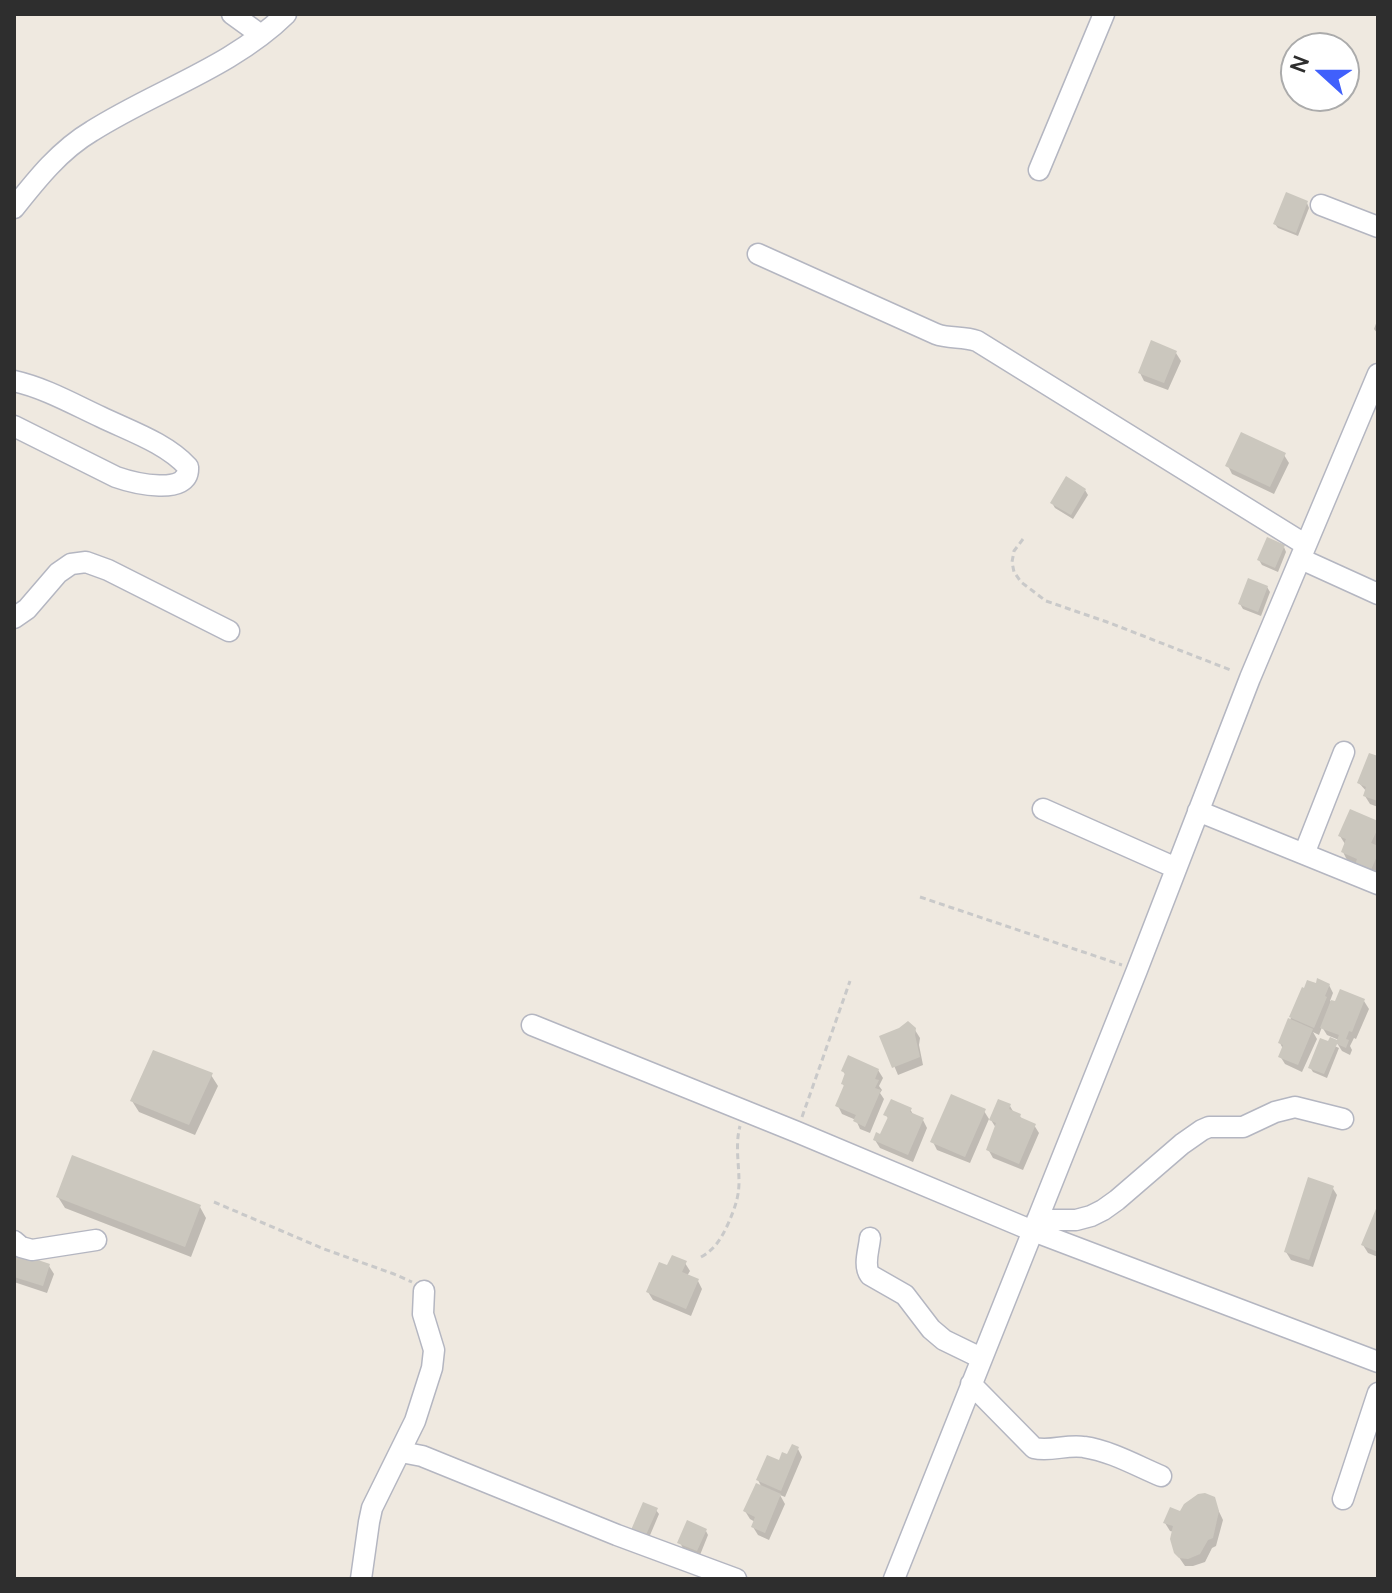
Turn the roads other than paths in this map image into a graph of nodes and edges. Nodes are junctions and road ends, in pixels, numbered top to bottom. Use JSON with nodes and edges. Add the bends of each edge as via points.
{"nodes":[{"id":1,"x":232,"y":14,"type":"edge"},
{"id":2,"x":286,"y":14,"type":"edge"},
{"id":3,"x":1104,"y":14,"type":"edge"},
{"id":4,"x":261,"y":35,"type":"junction"},
{"id":5,"x":1039,"y":170,"type":"dead end"},
{"id":6,"x":1321,"y":205,"type":"dead end"},
{"id":7,"x":14,"y":208,"type":"edge"},
{"id":8,"x":1378,"y":227,"type":"edge"},
{"id":9,"x":758,"y":254,"type":"dead end"},
{"id":10,"x":1378,"y":374,"type":"edge"},
{"id":11,"x":14,"y":381,"type":"edge"},
{"id":12,"x":1371,"y":414,"type":"edge"},
{"id":13,"x":14,"y":426,"type":"edge"},
{"id":14,"x":1303,"y":552,"type":"junction"},
{"id":15,"x":1378,"y":594,"type":"edge"},
{"id":16,"x":14,"y":618,"type":"edge"},
{"id":17,"x":229,"y":631,"type":"dead end"},
{"id":18,"x":1344,"y":752,"type":"dead end"},
{"id":19,"x":1043,"y":809,"type":"dead end"},
{"id":20,"x":1198,"y":811,"type":"junction"},
{"id":21,"x":1304,"y":854,"type":"junction"},
{"id":22,"x":1176,"y":868,"type":"junction"},
{"id":23,"x":1378,"y":884,"type":"edge"},
{"id":24,"x":532,"y":1025,"type":"dead end"},
{"id":25,"x":1343,"y":1119,"type":"dead end"},
{"id":26,"x":1035,"y":1225,"type":"junction"},
{"id":27,"x":870,"y":1238,"type":"dead end"},
{"id":28,"x":96,"y":1240,"type":"dead end"},
{"id":29,"x":14,"y":1241,"type":"edge"},
{"id":30,"x":424,"y":1291,"type":"road end"},
{"id":31,"x":981,"y":1358,"type":"junction"},
{"id":32,"x":1378,"y":1362,"type":"edge"},
{"id":33,"x":971,"y":1384,"type":"junction"},
{"id":34,"x":1378,"y":1393,"type":"edge"},
{"id":35,"x":401,"y":1452,"type":"junction"},
{"id":36,"x":1161,"y":1476,"type":"dead end"},
{"id":37,"x":1343,"y":1499,"type":"dead end"},
{"id":38,"x":361,"y":1579,"type":"edge"},
{"id":39,"x":736,"y":1579,"type":"edge"},
{"id":40,"x":894,"y":1579,"type":"edge"}],
"edges":[{"from":1,"to":4,"type":"street"},
{"from":2,"to":4,"type":"street"},
{"from":3,"to":5,"type":"street"},
{"from":4,"to":7,"type":"street","via":[[91,131],[40,175]]},
{"from":6,"to":8,"type":"street"},
{"from":9,"to":14,"type":"street","via":[[936,334],[977,341]]},
{"from":10,"to":12,"type":"street"},
{"from":11,"to":13,"type":"street","via":[[143,437],[179,457],[189,474],[176,483],[133,483]]},
{"from":12,"to":14,"type":"street"},
{"from":14,"to":15,"type":"street"},
{"from":14,"to":20,"type":"street"},
{"from":16,"to":17,"type":"street","via":[[58,573],[86,562]]},
{"from":18,"to":21,"type":"street"},
{"from":19,"to":22,"type":"street"},
{"from":20,"to":21,"type":"street"},
{"from":20,"to":22,"type":"street"},
{"from":21,"to":23,"type":"street"},
{"from":22,"to":26,"type":"street"},
{"from":24,"to":26,"type":"street"},
{"from":25,"to":26,"type":"street","via":[[1295,1107],[1243,1127],[1209,1127],[1103,1210]]},
{"from":26,"to":31,"type":"street"},
{"from":26,"to":32,"type":"street"},
{"from":27,"to":31,"type":"street","via":[[870,1275],[905,1295],[944,1340]]},
{"from":28,"to":29,"type":"street","via":[[32,1250]]},
{"from":30,"to":35,"type":"street","via":[[423,1314],[434,1359]]},
{"from":31,"to":33,"type":"street"},
{"from":33,"to":36,"type":"street","via":[[1034,1448],[1099,1450]]},
{"from":33,"to":40,"type":"street"},
{"from":34,"to":37,"type":"street"},
{"from":35,"to":38,"type":"street","via":[[372,1508]]},
{"from":35,"to":39,"type":"street"}]}
